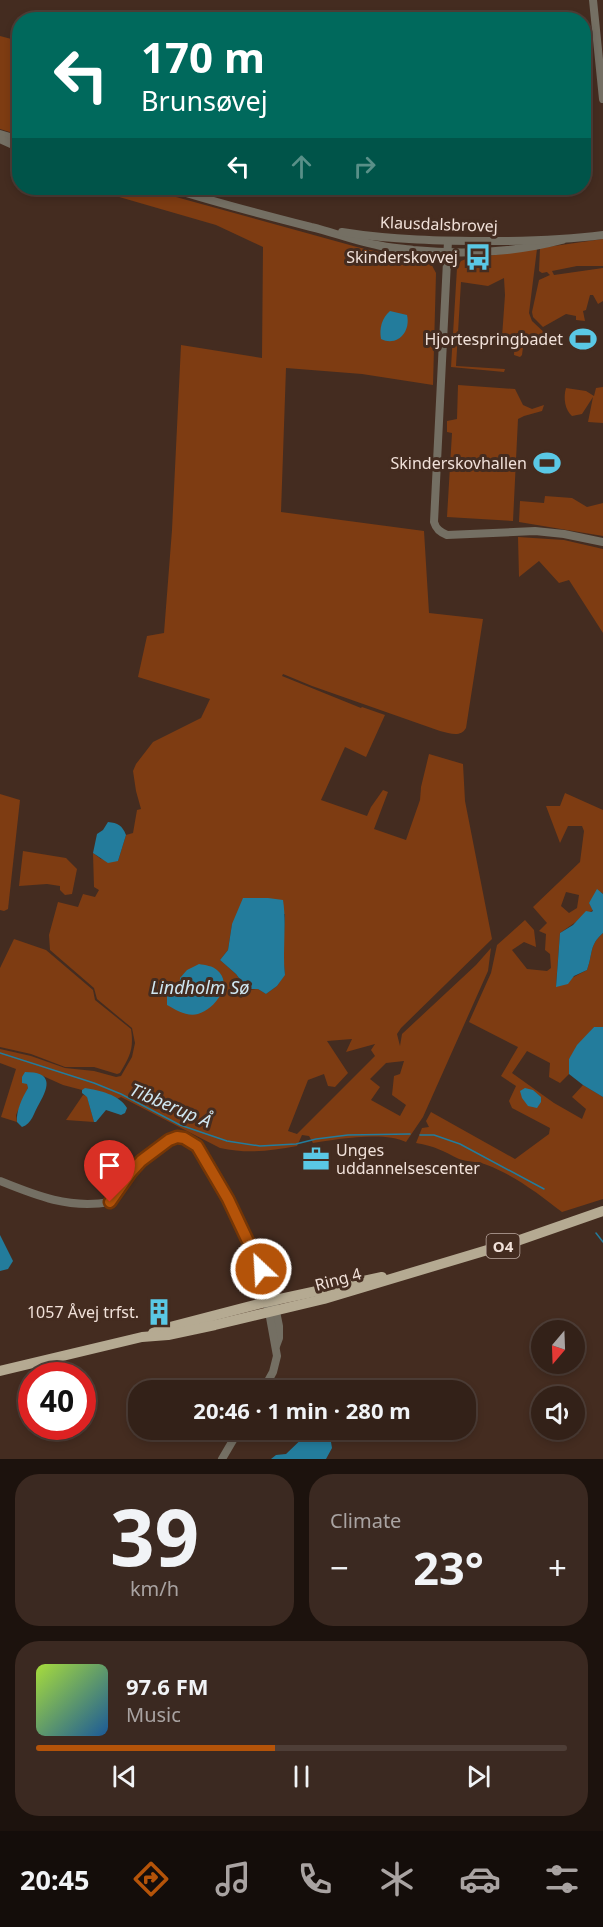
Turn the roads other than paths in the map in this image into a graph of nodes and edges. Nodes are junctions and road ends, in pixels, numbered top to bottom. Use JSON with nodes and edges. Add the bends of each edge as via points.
{"nodes":[{"id":1,"x":593,"y":0,"type":"edge"},
{"id":2,"x":603,"y":99,"type":"edge"},
{"id":3,"x":193,"y":195,"type":"edge"},
{"id":4,"x":315,"y":228,"type":"junction"},
{"id":5,"x":603,"y":235,"type":"edge"},
{"id":6,"x":562,"y":240,"type":"junction"},
{"id":7,"x":448,"y":241,"type":"junction"},
{"id":8,"x":448,"y":253,"type":"junction"},
{"id":9,"x":603,"y":542,"type":"edge"},
{"id":10,"x":0,"y":1181,"type":"edge"},
{"id":11,"x":603,"y":1211,"type":"edge"},
{"id":12,"x":271,"y":1306,"type":"junction"},
{"id":13,"x":0,"y":1371,"type":"edge"},
{"id":14,"x":268,"y":1380,"type":"edge"},
{"id":15,"x":233,"y":1440,"type":"edge"},
{"id":16,"x":222,"y":1459,"type":"edge"}],
"edges":[{"from":1,"to":2,"type":"street"},
{"from":3,"to":4,"type":"street","name":"Klausdalsbrovej"},
{"from":4,"to":7,"type":"street","name":"Klausdalsbrovej"},
{"from":4,"to":8,"type":"street","name":"Klausdalsbrovej","via":[[380,246]]},
{"from":5,"to":6,"type":"street","name":"Klausdalsbrovej"},
{"from":6,"to":7,"type":"street","name":"Klausdalsbrovej"},
{"from":6,"to":8,"type":"street","name":"Klausdalsbrovej","via":[[499,252]]},
{"from":7,"to":8,"type":"street"},
{"from":8,"to":9,"type":"street","via":[[434,522],[438,530],[464,534],[535,531]]},
{"from":10,"to":12,"type":"street","via":[[60,1202],[110,1202],[131,1172],[169,1140],[184,1138],[197,1146],[228,1199],[271,1287]]},
{"from":11,"to":12,"type":"main road","name":"Ring 4","number":"O4","via":[[400,1275],[372,1278]]},
{"from":12,"to":13,"type":"main road","name":"Ring 4","number":"O4","via":[[168,1335],[142,1337]]},
{"from":12,"to":14,"type":"street","via":[[276,1365]]},
{"from":15,"to":16,"type":"street"}]}
